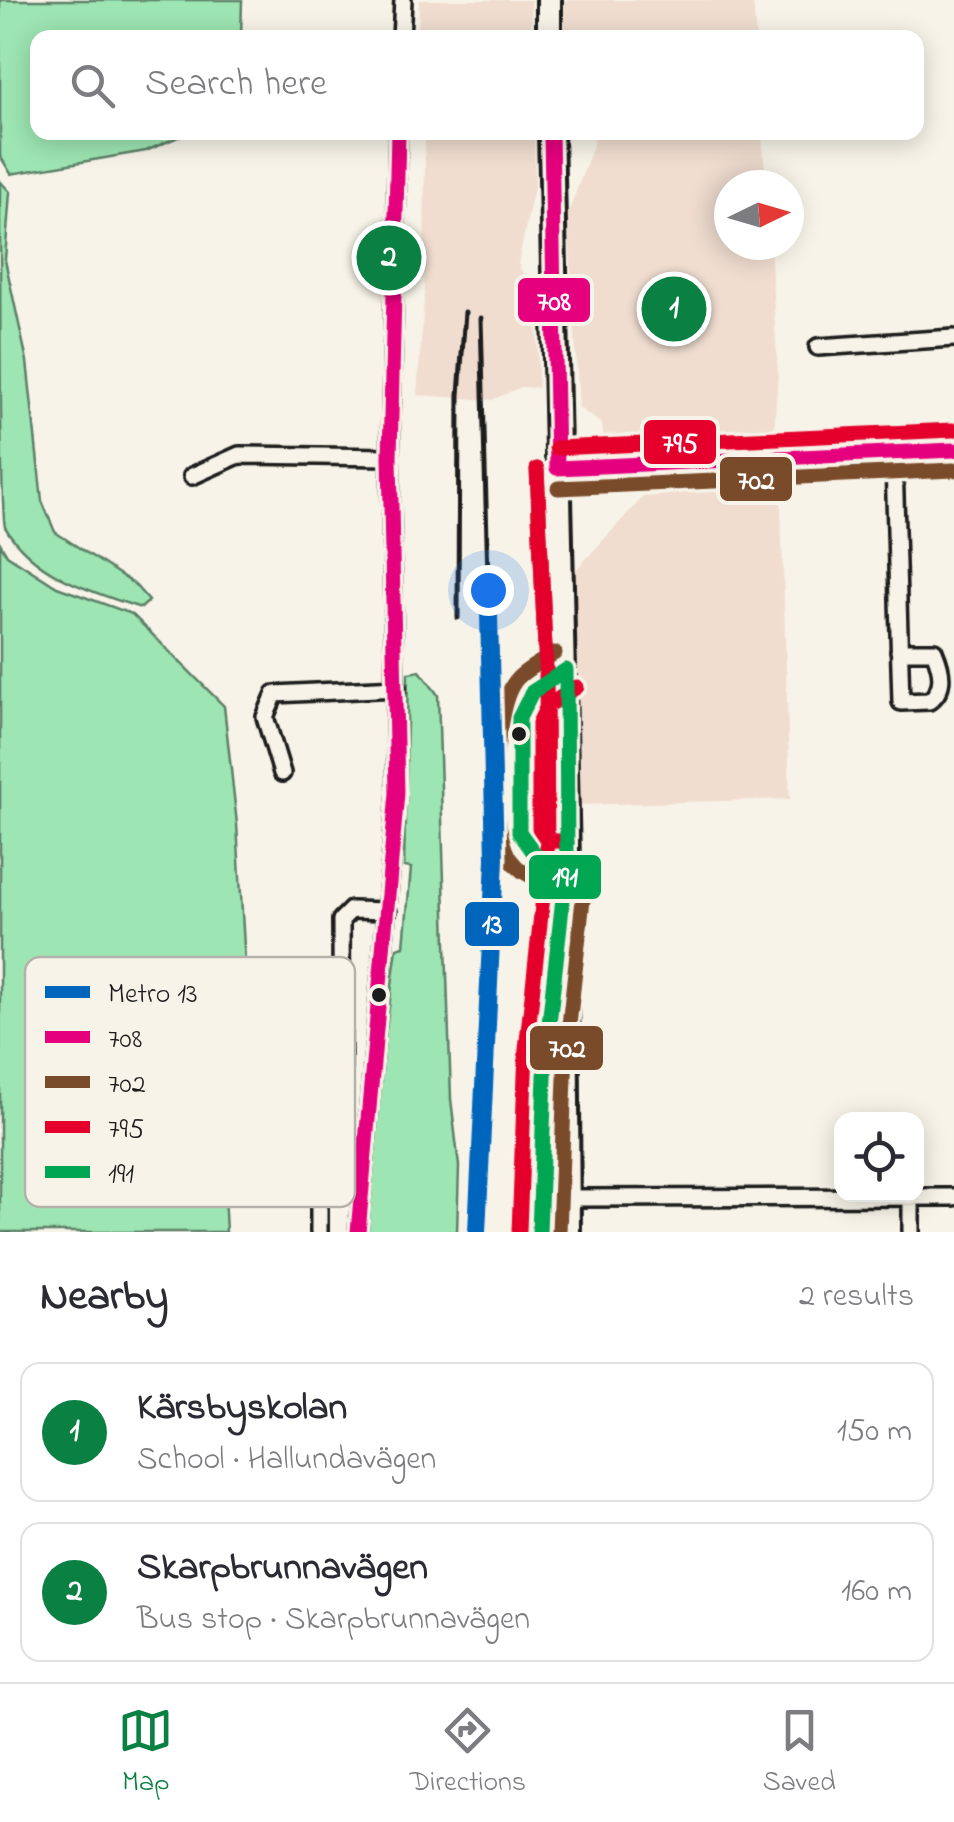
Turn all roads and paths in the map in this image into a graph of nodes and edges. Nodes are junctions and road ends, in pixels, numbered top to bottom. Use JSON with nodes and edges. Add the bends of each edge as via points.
{"nodes":[{"id":1,"x":403,"y":0,"type":"edge"},
{"id":2,"x":549,"y":0,"type":"edge"},
{"id":3,"x":401,"y":30,"type":"edge"},
{"id":4,"x":550,"y":30,"type":"edge"},
{"id":5,"x":398,"y":140,"type":"edge"},
{"id":6,"x":551,"y":140,"type":"edge"},
{"id":7,"x":954,"y":338,"type":"edge"},
{"id":8,"x":818,"y":346,"type":"dead end"},
{"id":9,"x":954,"y":450,"type":"edge"},
{"id":10,"x":893,"y":452,"type":"junction"},
{"id":11,"x":390,"y":457,"type":"junction"},
{"id":12,"x":557,"y":468,"type":"junction"},
{"id":13,"x":192,"y":476,"type":"dead end"},
{"id":14,"x":899,"y":651,"type":"dead end"},
{"id":15,"x":397,"y":688,"type":"junction"},
{"id":16,"x":282,"y":773,"type":"dead end"},
{"id":17,"x":563,"y":882,"type":"junction"},
{"id":18,"x":388,"y":911,"type":"junction"},
{"id":19,"x":342,"y":957,"type":"edge"},
{"id":20,"x":540,"y":1170,"type":"junction"},
{"id":21,"x":954,"y":1197,"type":"edge"},
{"id":22,"x":568,"y":1198,"type":"junction"},
{"id":23,"x":834,"y":1198,"type":"edge"},
{"id":24,"x":924,"y":1198,"type":"edge"},
{"id":25,"x":911,"y":1202,"type":"edge"},
{"id":26,"x":539,"y":1230,"type":"edge"},
{"id":27,"x":358,"y":1232,"type":"edge"},
{"id":28,"x":568,"y":1232,"type":"edge"},
{"id":29,"x":912,"y":1232,"type":"edge"}],
"edges":[{"from":1,"to":3,"type":"street"},
{"from":2,"to":4,"type":"main road"},
{"from":5,"to":11,"type":"street"},
{"from":6,"to":12,"type":"main road"},
{"from":7,"to":8,"type":"street"},
{"from":9,"to":10,"type":"street"},
{"from":10,"to":12,"type":"street"},
{"from":10,"to":14,"type":"street"},
{"from":11,"to":13,"type":"street","via":[[239,454]]},
{"from":11,"to":15,"type":"street"},
{"from":12,"to":17,"type":"main road","via":[[566,670]]},
{"from":15,"to":16,"type":"street","via":[[276,694],[264,717]]},
{"from":15,"to":18,"type":"street"},
{"from":17,"to":20,"type":"main road"},
{"from":17,"to":22,"type":"main road"},
{"from":18,"to":19,"type":"street","via":[[351,910],[342,920]]},
{"from":18,"to":27,"type":"street"},
{"from":20,"to":22,"type":"street"},
{"from":20,"to":26,"type":"main road"},
{"from":21,"to":24,"type":"street"},
{"from":22,"to":23,"type":"street"},
{"from":22,"to":26,"type":"street","via":[[557,1202]]},
{"from":22,"to":28,"type":"main road"},
{"from":25,"to":29,"type":"street"}]}
